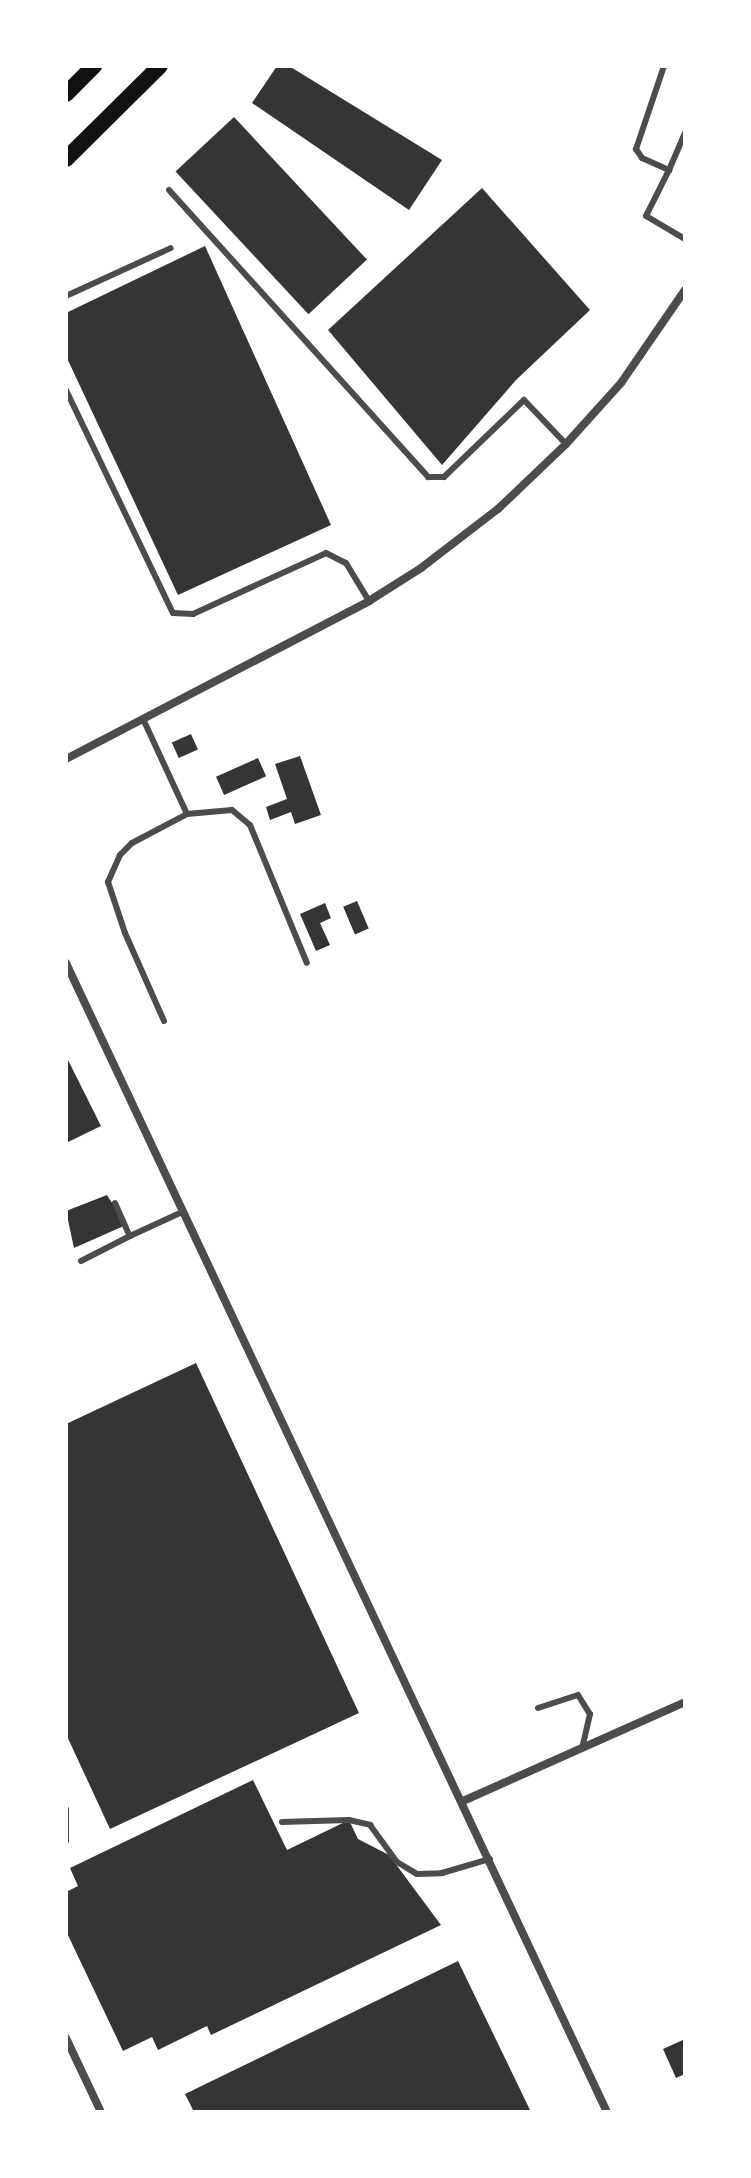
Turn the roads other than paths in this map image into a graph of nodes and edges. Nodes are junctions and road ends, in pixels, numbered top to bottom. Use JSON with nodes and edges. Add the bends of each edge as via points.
{"nodes":[{"id":1,"x":94,"y":66,"type":"edge"},
{"id":2,"x":160,"y":66,"type":"edge"},
{"id":3,"x":664,"y":66,"type":"edge"},
{"id":4,"x":66,"y":94,"type":"edge"},
{"id":5,"x":685,"y":133,"type":"edge"},
{"id":6,"x":66,"y":159,"type":"edge"},
{"id":7,"x":669,"y":170,"type":"junction"},
{"id":8,"x":169,"y":190,"type":"dead end"},
{"id":9,"x":685,"y":239,"type":"edge"},
{"id":10,"x":171,"y":248,"type":"dead end"},
{"id":11,"x":685,"y":290,"type":"edge"},
{"id":12,"x":66,"y":296,"type":"edge"},
{"id":13,"x":66,"y":390,"type":"edge"},
{"id":14,"x":566,"y":444,"type":"junction"},
{"id":15,"x":369,"y":601,"type":"junction"},
{"id":16,"x":144,"y":721,"type":"junction"},
{"id":17,"x":66,"y":759,"type":"edge"},
{"id":18,"x":187,"y":814,"type":"junction"},
{"id":19,"x":66,"y":963,"type":"edge"},
{"id":20,"x":307,"y":963,"type":"dead end"},
{"id":21,"x":164,"y":1021,"type":"dead end"},
{"id":22,"x":115,"y":1203,"type":"dead end"},
{"id":23,"x":180,"y":1213,"type":"junction"},
{"id":24,"x":130,"y":1236,"type":"junction"},
{"id":25,"x":81,"y":1261,"type":"dead end"},
{"id":26,"x":685,"y":1702,"type":"edge"},
{"id":27,"x":538,"y":1708,"type":"dead end"},
{"id":28,"x":582,"y":1748,"type":"junction"},
{"id":29,"x":463,"y":1801,"type":"junction"},
{"id":30,"x":66,"y":1809,"type":"edge"},
{"id":31,"x":282,"y":1822,"type":"dead end"},
{"id":32,"x":66,"y":1841,"type":"edge"},
{"id":33,"x":490,"y":1859,"type":"junction"},
{"id":34,"x":66,"y":2038,"type":"edge"},
{"id":35,"x":101,"y":2112,"type":"edge"},
{"id":36,"x":607,"y":2112,"type":"edge"}],
"edges":[{"from":1,"to":4,"type":"main road"},
{"from":2,"to":6,"type":"main road"},
{"from":3,"to":7,"type":"lane","via":[[636,149],[642,158]]},
{"from":5,"to":7,"type":"lane"},
{"from":7,"to":9,"type":"lane","via":[[646,216]]},
{"from":8,"to":14,"type":"lane","via":[[428,477],[444,477],[524,400]]},
{"from":10,"to":12,"type":"lane"},
{"from":11,"to":14,"type":"street","via":[[621,383]]},
{"from":13,"to":15,"type":"lane","via":[[173,613],[193,614],[326,553],[346,563]]},
{"from":14,"to":15,"type":"street","via":[[498,509]]},
{"from":15,"to":16,"type":"street"},
{"from":16,"to":17,"type":"street"},
{"from":16,"to":18,"type":"lane"},
{"from":18,"to":20,"type":"lane","via":[[232,810],[250,825]]},
{"from":18,"to":21,"type":"lane","via":[[132,843],[108,882]]},
{"from":19,"to":23,"type":"street"},
{"from":22,"to":24,"type":"lane"},
{"from":23,"to":24,"type":"lane"},
{"from":23,"to":29,"type":"street"},
{"from":24,"to":25,"type":"lane"},
{"from":26,"to":28,"type":"street"},
{"from":27,"to":28,"type":"lane","via":[[578,1695],[590,1714]]},
{"from":28,"to":29,"type":"street"},
{"from":29,"to":33,"type":"street"},
{"from":30,"to":32,"type":"lane"},
{"from":31,"to":33,"type":"lane","via":[[349,1820],[370,1825],[397,1862],[417,1874],[442,1873]]},
{"from":33,"to":36,"type":"street"},
{"from":34,"to":35,"type":"street"}]}
